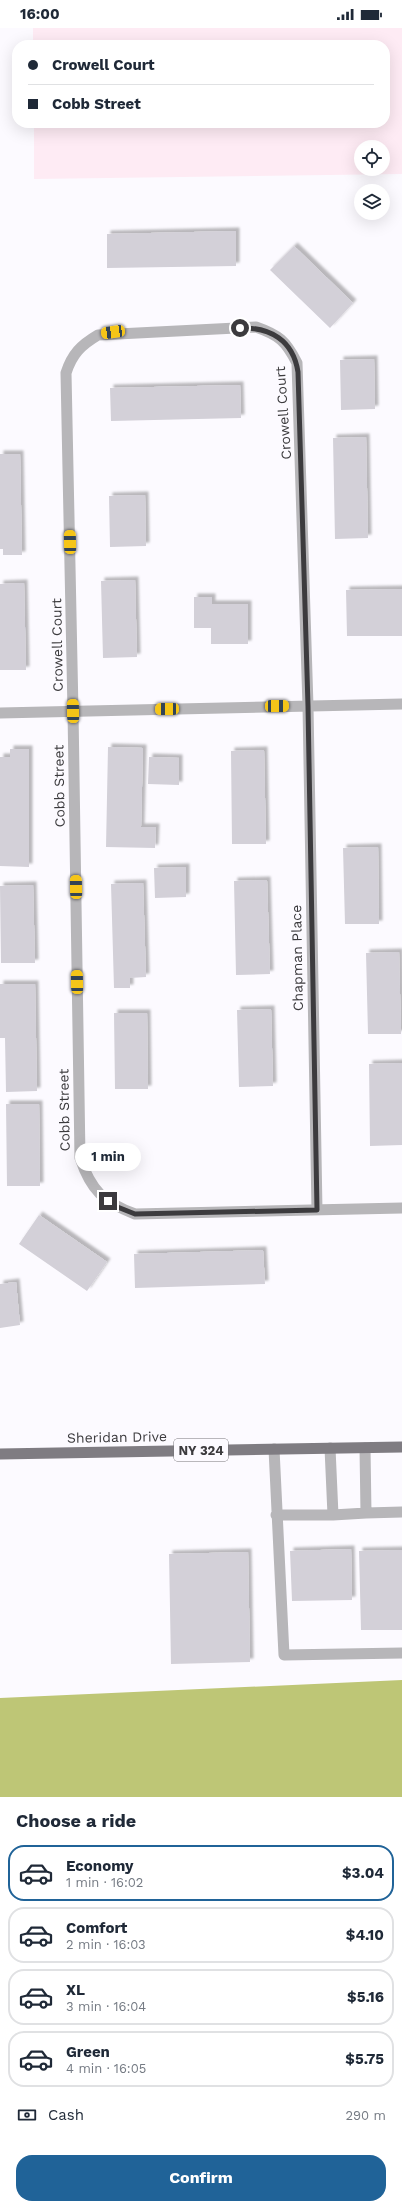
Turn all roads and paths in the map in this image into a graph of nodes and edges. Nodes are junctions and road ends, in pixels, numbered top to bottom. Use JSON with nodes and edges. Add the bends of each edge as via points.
{"nodes":[{"id":1,"x":402,"y":704,"type":"edge"},
{"id":2,"x":308,"y":706,"type":"junction"},
{"id":3,"x":73,"y":711,"type":"junction"},
{"id":4,"x":0,"y":713,"type":"edge"},
{"id":5,"x":402,"y":1208,"type":"edge"},
{"id":6,"x":317,"y":1210,"type":"junction"},
{"id":7,"x":402,"y":1447,"type":"edge"},
{"id":8,"x":330,"y":1448,"type":"junction"},
{"id":9,"x":365,"y":1448,"type":"junction"},
{"id":10,"x":274,"y":1449,"type":"junction"},
{"id":11,"x":0,"y":1454,"type":"edge"},
{"id":12,"x":402,"y":1512,"type":"edge"},
{"id":13,"x":366,"y":1513,"type":"junction"},
{"id":14,"x":276,"y":1515,"type":"junction"},
{"id":15,"x":333,"y":1515,"type":"junction"},
{"id":16,"x":402,"y":1652,"type":"edge"}],
"edges":[{"from":1,"to":2,"type":"street"},
{"from":2,"to":3,"type":"street"},
{"from":2,"to":3,"type":"street","name":"Crowell Court","via":[[297,363],[288,345],[274,333],[256,327],[98,335],[82,344],[71,357],[66,373]]},
{"from":2,"to":6,"type":"street","name":"Chapman Place"},
{"from":3,"to":4,"type":"street"},
{"from":3,"to":6,"type":"street","name":"Cobb Street","via":[[80,1158],[87,1178],[100,1195],[115,1206],[135,1214]]},
{"from":5,"to":6,"type":"street","name":"Cobb Street"},
{"from":7,"to":9,"type":"main road","name":"Sheridan Drive","number":"NY 324"},
{"from":8,"to":9,"type":"main road","name":"Sheridan Drive","number":"NY 324"},
{"from":8,"to":10,"type":"main road","name":"Sheridan Drive","number":"NY 324"},
{"from":8,"to":15,"type":"street"},
{"from":9,"to":13,"type":"street"},
{"from":10,"to":11,"type":"main road","name":"Sheridan Drive","number":"NY 324"},
{"from":10,"to":14,"type":"street"},
{"from":12,"to":13,"type":"street"},
{"from":13,"to":15,"type":"street"},
{"from":14,"to":15,"type":"street"},
{"from":14,"to":16,"type":"street","via":[[284,1655]]}]}
